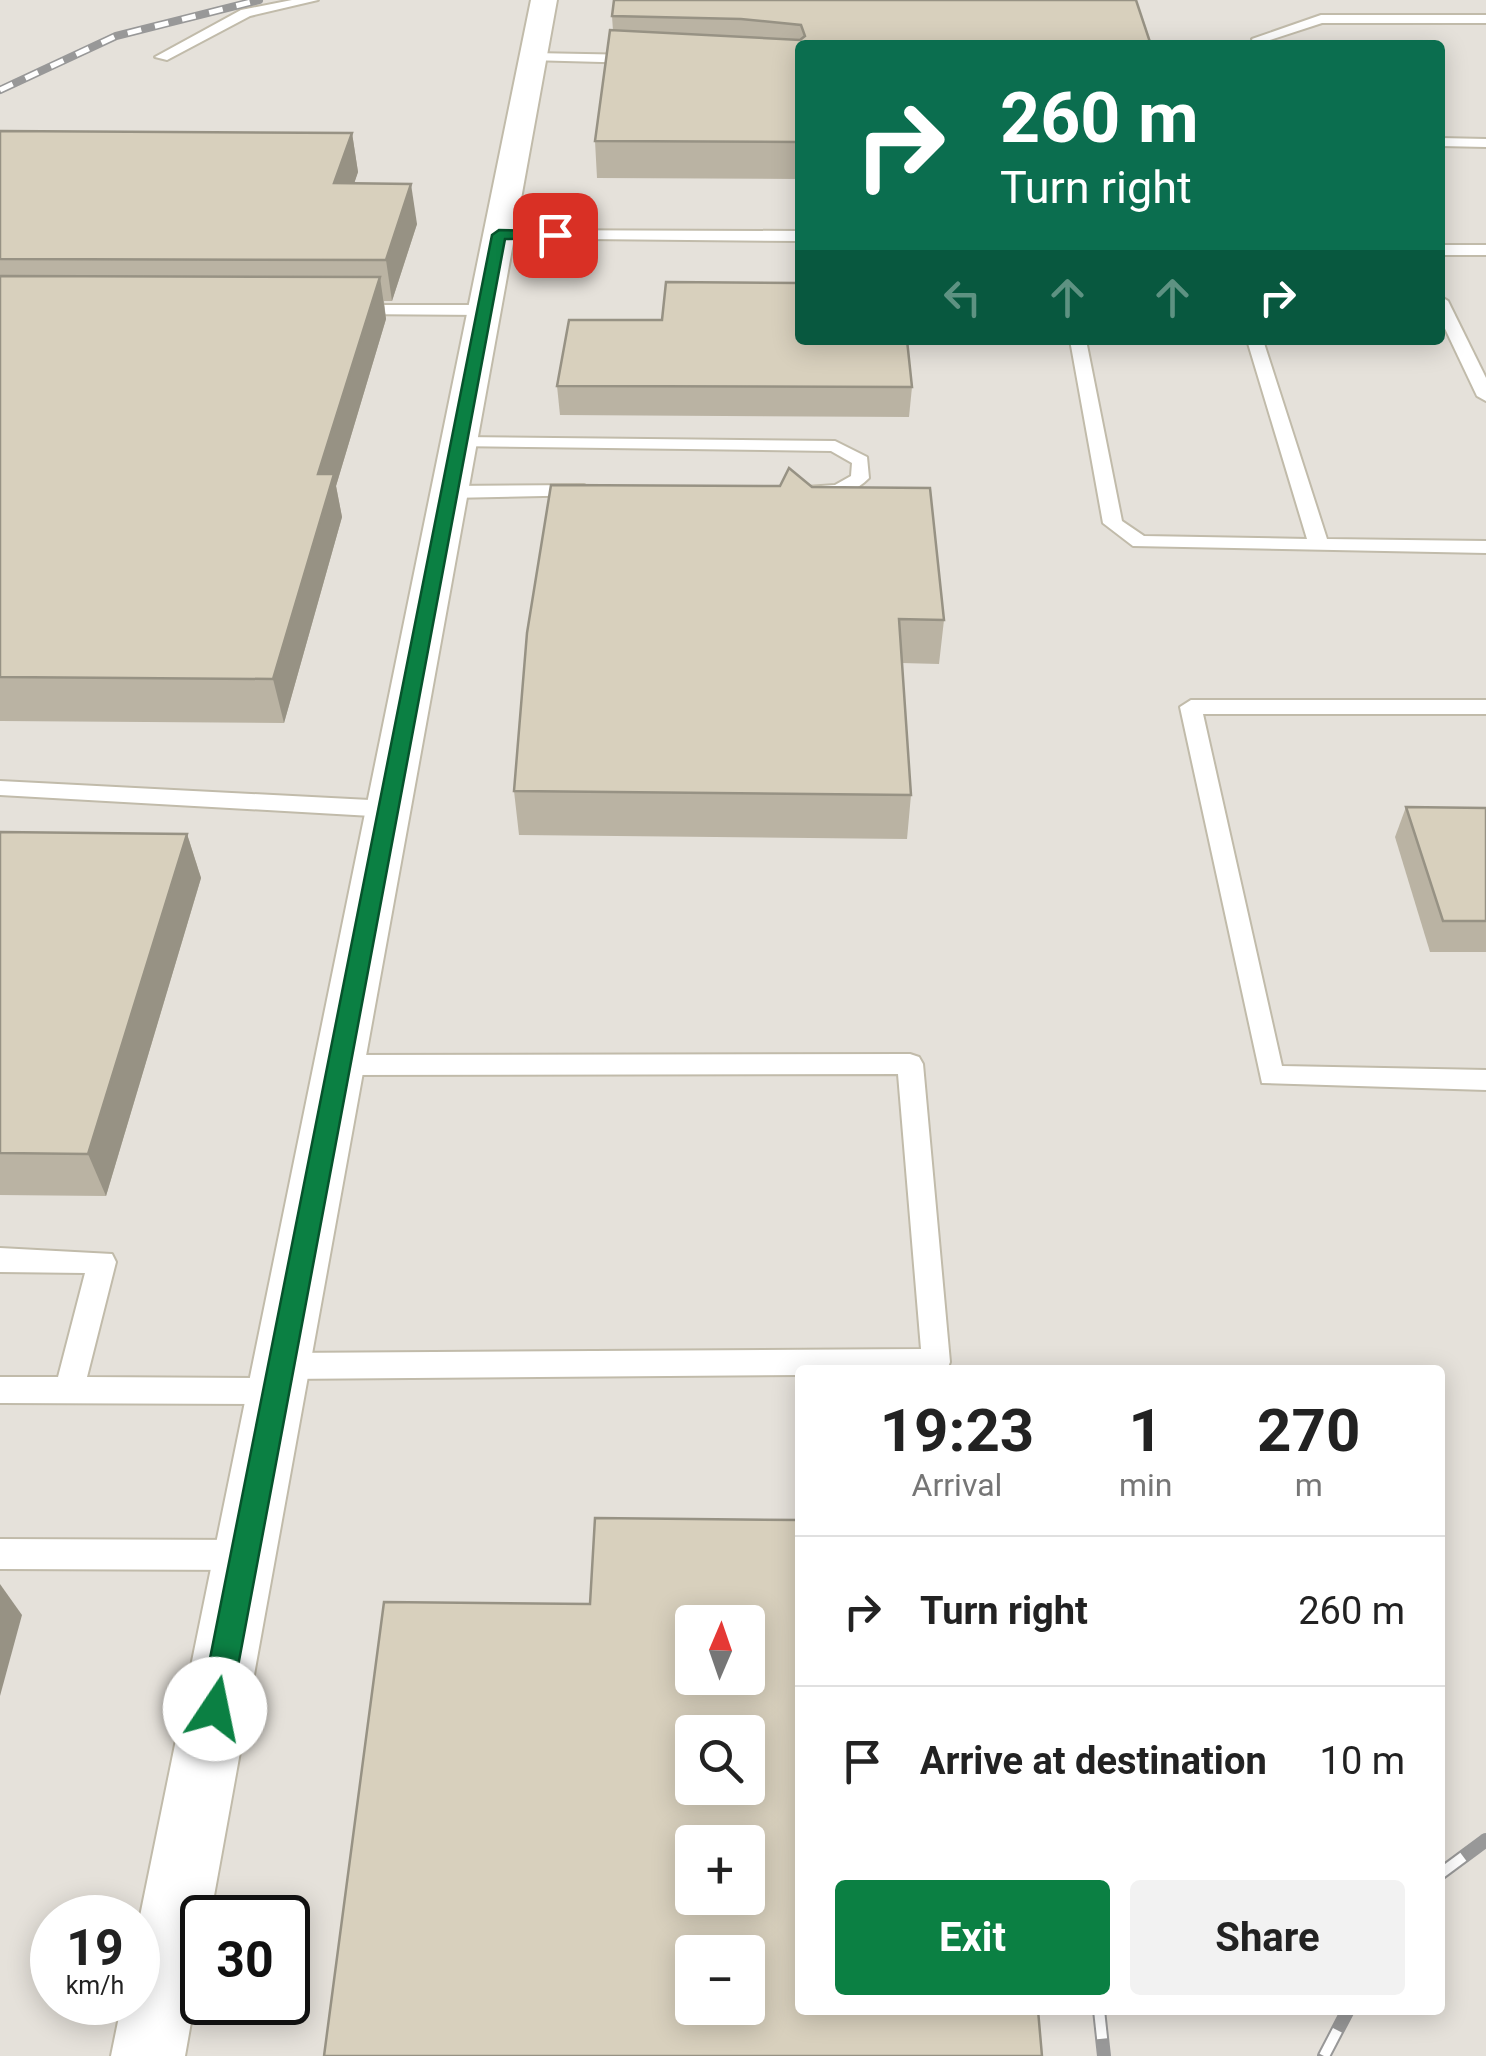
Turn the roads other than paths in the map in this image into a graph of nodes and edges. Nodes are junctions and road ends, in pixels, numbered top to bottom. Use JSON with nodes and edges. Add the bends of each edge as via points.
{"nodes":[{"id":1,"x":312,"y":0,"type":"edge"},
{"id":2,"x":544,"y":0,"type":"edge"},
{"id":3,"x":1444,"y":0,"type":"edge"},
{"id":4,"x":1486,"y":18,"type":"edge"},
{"id":5,"x":1459,"y":25,"type":"junction"},
{"id":6,"x":1260,"y":40,"type":"edge"},
{"id":7,"x":162,"y":56,"type":"dead end"},
{"id":8,"x":533,"y":58,"type":"junction"},
{"id":9,"x":648,"y":59,"type":"edge"},
{"id":10,"x":1445,"y":142,"type":"edge"},
{"id":11,"x":1486,"y":142,"type":"edge"},
{"id":12,"x":499,"y":235,"type":"junction"},
{"id":13,"x":795,"y":236,"type":"edge"},
{"id":14,"x":1445,"y":250,"type":"edge"},
{"id":15,"x":1486,"y":250,"type":"edge"},
{"id":16,"x":330,"y":310,"type":"edge"},
{"id":17,"x":484,"y":310,"type":"junction"},
{"id":18,"x":1445,"y":312,"type":"edge"},
{"id":19,"x":1079,"y":345,"type":"edge"},
{"id":20,"x":1257,"y":345,"type":"edge"},
{"id":21,"x":1486,"y":396,"type":"edge"},
{"id":22,"x":459,"y":442,"type":"junction"},
{"id":23,"x":608,"y":491,"type":"edge"},
{"id":24,"x":800,"y":491,"type":"edge"},
{"id":25,"x":450,"y":492,"type":"junction"},
{"id":26,"x":1319,"y":544,"type":"junction"},
{"id":27,"x":1486,"y":546,"type":"edge"},
{"id":28,"x":1486,"y":708,"type":"edge"},
{"id":29,"x":0,"y":788,"type":"edge"},
{"id":30,"x":388,"y":809,"type":"junction"},
{"id":31,"x":339,"y":1065,"type":"junction"},
{"id":32,"x":1486,"y":1080,"type":"edge"},
{"id":33,"x":0,"y":1260,"type":"edge"},
{"id":34,"x":820,"y":1365,"type":"edge"},
{"id":35,"x":795,"y":1366,"type":"edge"},
{"id":36,"x":279,"y":1379,"type":"junction"},
{"id":37,"x":0,"y":1390,"type":"edge"},
{"id":38,"x":70,"y":1391,"type":"junction"},
{"id":39,"x":0,"y":1554,"type":"edge"},
{"id":40,"x":245,"y":1554,"type":"junction"},
{"id":41,"x":148,"y":2056,"type":"edge"}],
"edges":[{"from":1,"to":7,"type":"lane","via":[[246,13]]},
{"from":2,"to":8,"type":"street"},
{"from":3,"to":5,"type":"lane"},
{"from":4,"to":5,"type":"lane"},
{"from":5,"to":6,"type":"lane","via":[[1321,19]]},
{"from":8,"to":9,"type":"lane"},
{"from":8,"to":12,"type":"street"},
{"from":10,"to":11,"type":"lane"},
{"from":12,"to":13,"type":"lane"},
{"from":12,"to":17,"type":"street"},
{"from":14,"to":15,"type":"lane"},
{"from":16,"to":17,"type":"lane"},
{"from":17,"to":22,"type":"street"},
{"from":18,"to":21,"type":"lane"},
{"from":19,"to":26,"type":"lane","via":[[1113,523],[1140,542]]},
{"from":20,"to":26,"type":"lane"},
{"from":22,"to":24,"type":"lane","via":[[835,446],[861,461],[860,478],[839,490]]},
{"from":22,"to":25,"type":"street"},
{"from":23,"to":25,"type":"lane"},
{"from":25,"to":30,"type":"street"},
{"from":26,"to":27,"type":"lane"},
{"from":28,"to":32,"type":"lane","via":[[1191,707],[1272,1076]]},
{"from":29,"to":30,"type":"lane"},
{"from":30,"to":31,"type":"street"},
{"from":31,"to":34,"type":"lane","via":[[910,1064],[936,1362]]},
{"from":31,"to":36,"type":"street"},
{"from":33,"to":38,"type":"lane","via":[[102,1262]]},
{"from":35,"to":36,"type":"lane"},
{"from":36,"to":38,"type":"lane"},
{"from":36,"to":40,"type":"street"},
{"from":37,"to":38,"type":"lane"},
{"from":39,"to":40,"type":"lane"},
{"from":40,"to":41,"type":"street"}]}
